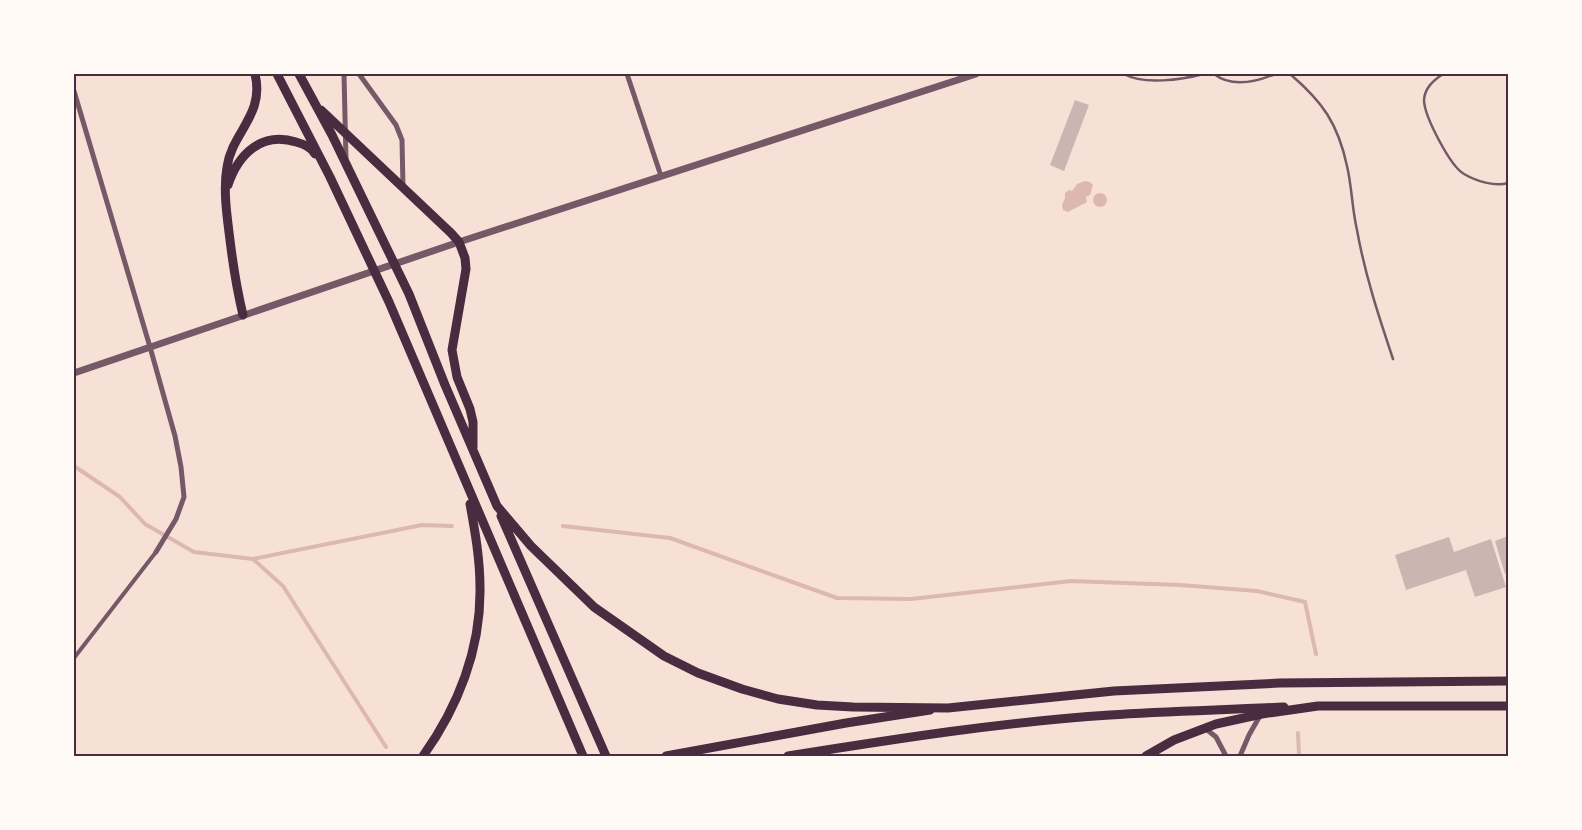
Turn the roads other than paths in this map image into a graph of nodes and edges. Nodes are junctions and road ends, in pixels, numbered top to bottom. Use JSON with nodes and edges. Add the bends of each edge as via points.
{"nodes":[{"id":1,"x":255,"y":74,"type":"edge"},
{"id":2,"x":277,"y":74,"type":"edge"},
{"id":3,"x":299,"y":74,"type":"edge"},
{"id":4,"x":344,"y":74,"type":"edge"},
{"id":5,"x":359,"y":74,"type":"edge"},
{"id":6,"x":627,"y":74,"type":"edge"},
{"id":7,"x":976,"y":74,"type":"edge"},
{"id":8,"x":1124,"y":74,"type":"edge"},
{"id":9,"x":1203,"y":74,"type":"edge"},
{"id":10,"x":1214,"y":74,"type":"edge"},
{"id":11,"x":1275,"y":74,"type":"edge"},
{"id":12,"x":1290,"y":74,"type":"edge"},
{"id":13,"x":1443,"y":74,"type":"edge"},
{"id":14,"x":74,"y":91,"type":"edge"},
{"id":15,"x":316,"y":105,"type":"junction"},
{"id":16,"x":346,"y":133,"type":"junction"},
{"id":17,"x":346,"y":162,"type":"junction"},
{"id":18,"x":661,"y":176,"type":"junction"},
{"id":19,"x":330,"y":177,"type":"junction"},
{"id":20,"x":1507,"y":183,"type":"edge"},
{"id":21,"x":403,"y":186,"type":"junction"},
{"id":22,"x":225,"y":195,"type":"junction"},
{"id":23,"x":459,"y":242,"type":"junction"},
{"id":24,"x":243,"y":316,"type":"junction"},
{"id":25,"x":150,"y":347,"type":"junction"},
{"id":26,"x":1393,"y":359,"type":"dead end"},
{"id":27,"x":74,"y":373,"type":"edge"},
{"id":28,"x":473,"y":450,"type":"junction"},
{"id":29,"x":468,"y":488,"type":"junction"},
{"id":30,"x":497,"y":506,"type":"junction"},
{"id":31,"x":156,"y":552,"type":"joint"},
{"id":32,"x":74,"y":658,"type":"edge"},
{"id":33,"x":1508,"y":681,"type":"edge"},
{"id":34,"x":1318,"y":706,"type":"junction"},
{"id":35,"x":1508,"y":706,"type":"edge"},
{"id":36,"x":948,"y":708,"type":"junction"},
{"id":37,"x":1262,"y":714,"type":"junction"},
{"id":38,"x":1206,"y":730,"type":"junction"},
{"id":39,"x":582,"y":754,"type":"edge"},
{"id":40,"x":424,"y":756,"type":"edge"},
{"id":41,"x":606,"y":756,"type":"edge"},
{"id":42,"x":666,"y":756,"type":"edge"},
{"id":43,"x":788,"y":756,"type":"edge"},
{"id":44,"x":1146,"y":756,"type":"edge"},
{"id":45,"x":1226,"y":756,"type":"edge"},
{"id":46,"x":1240,"y":756,"type":"edge"}],
"edges":[{"from":1,"to":22,"type":"main road","via":[[257,97],[227,164]]},
{"from":2,"to":19,"type":"main road"},
{"from":3,"to":15,"type":"main road"},
{"from":4,"to":16,"type":"street"},
{"from":5,"to":21,"type":"street","via":[[396,126],[402,140]]},
{"from":6,"to":18,"type":"street"},
{"from":7,"to":18,"type":"street"},
{"from":8,"to":9,"type":"lane","via":[[1133,79],[1153,80]]},
{"from":10,"to":11,"type":"lane","via":[[1230,82]]},
{"from":12,"to":26,"type":"lane","via":[[1325,108],[1336,130],[1348,166],[1356,230],[1371,294]]},
{"from":13,"to":20,"type":"lane","via":[[1428,87],[1424,100],[1445,152],[1462,174],[1481,182]]},
{"from":14,"to":25,"type":"street"},
{"from":15,"to":16,"type":"main road"},
{"from":15,"to":17,"type":"main road"},
{"from":16,"to":17,"type":"street"},
{"from":16,"to":21,"type":"main road"},
{"from":17,"to":28,"type":"main road","via":[[409,294]]},
{"from":18,"to":23,"type":"street"},
{"from":19,"to":22,"type":"main road","via":[[312,149],[278,139],[262,143],[239,161]]},
{"from":19,"to":29,"type":"main road","via":[[389,302]]},
{"from":21,"to":23,"type":"main road"},
{"from":22,"to":24,"type":"main road","via":[[236,288]]},
{"from":23,"to":24,"type":"street"},
{"from":23,"to":28,"type":"main road","via":[[466,269],[452,350],[457,377],[473,422]]},
{"from":24,"to":25,"type":"street"},
{"from":25,"to":27,"type":"street"},
{"from":25,"to":31,"type":"street","via":[[175,436],[184,497],[176,519]]},
{"from":28,"to":30,"type":"main road"},
{"from":29,"to":39,"type":"main road"},
{"from":29,"to":40,"type":"main road","via":[[478,549],[480,588],[472,657],[448,718]]},
{"from":30,"to":36,"type":"main road","via":[[531,546],[594,608],[664,656],[698,673],[778,699],[817,705]]},
{"from":30,"to":41,"type":"main road"},
{"from":31,"to":32,"type":"street"},
{"from":33,"to":36,"type":"main road","via":[[1280,683],[1114,691]]},
{"from":34,"to":35,"type":"main road"},
{"from":34,"to":37,"type":"main road"},
{"from":34,"to":43,"type":"main road","via":[[1101,716],[909,737]]},
{"from":36,"to":42,"type":"main road"},
{"from":37,"to":38,"type":"main road","via":[[1216,724]]},
{"from":37,"to":46,"type":"street"},
{"from":38,"to":44,"type":"main road","via":[[1174,740]]},
{"from":38,"to":45,"type":"street","via":[[1216,737]]}]}
